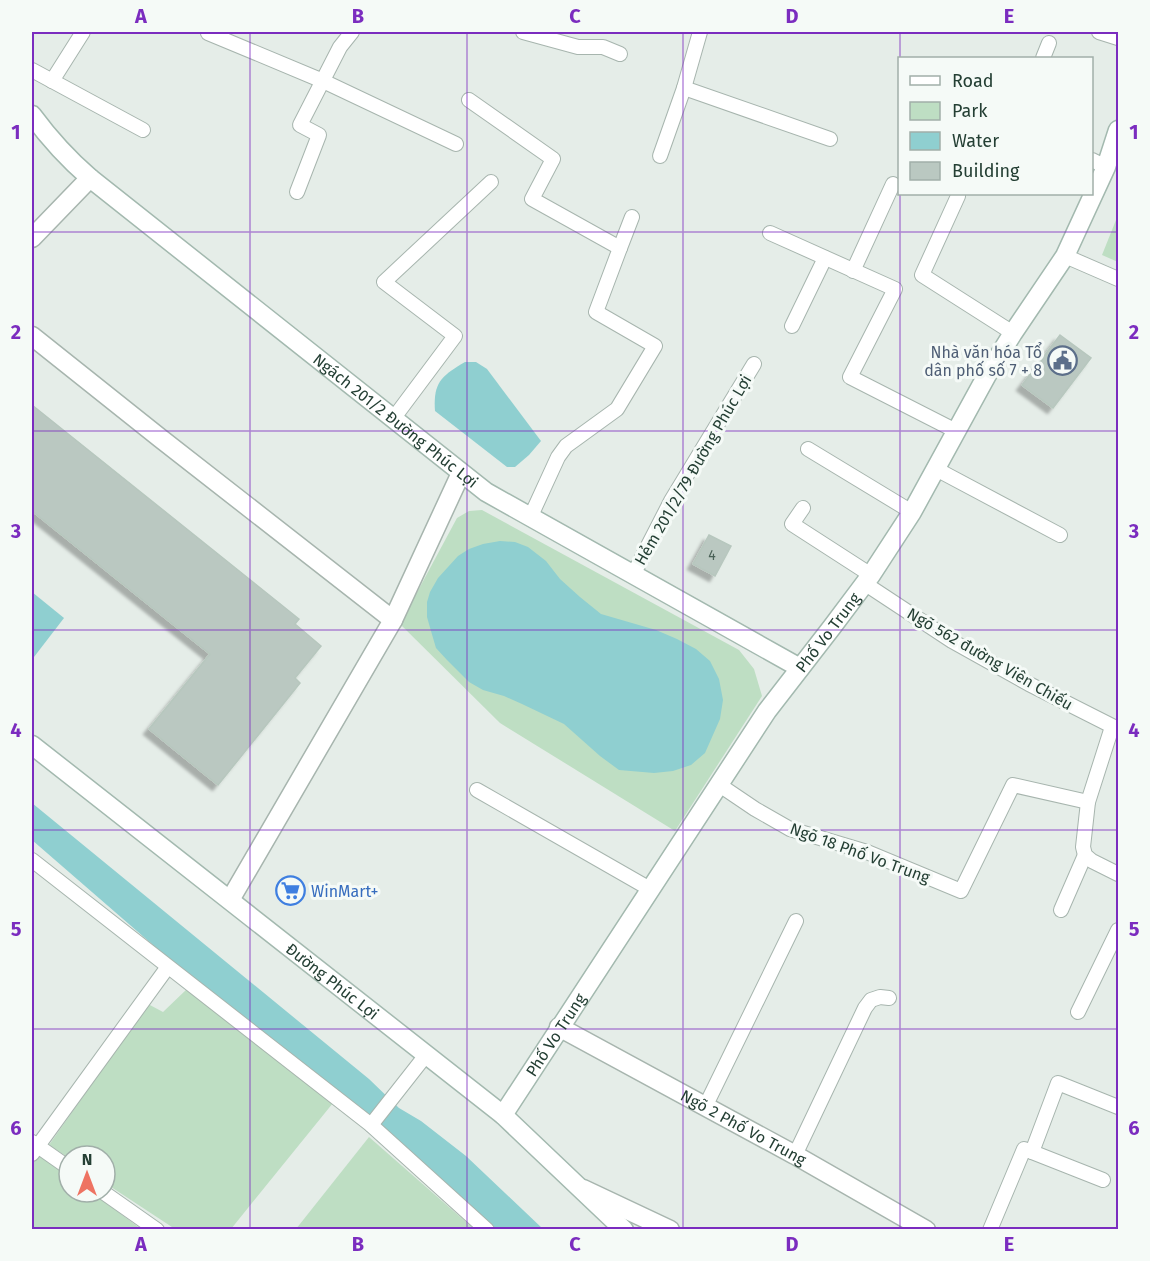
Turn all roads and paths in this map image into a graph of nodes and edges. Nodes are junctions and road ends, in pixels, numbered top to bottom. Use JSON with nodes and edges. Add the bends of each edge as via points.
{"nodes":[{"id":1,"x":83,"y":32,"type":"edge"},
{"id":2,"x":352,"y":32,"type":"edge"},
{"id":3,"x":523,"y":32,"type":"edge"},
{"id":4,"x":700,"y":32,"type":"edge"},
{"id":5,"x":1099,"y":32,"type":"edge"},
{"id":6,"x":208,"y":33,"type":"dead end"},
{"id":7,"x":1119,"y":38,"type":"edge"},
{"id":8,"x":1049,"y":43,"type":"dead end"},
{"id":9,"x":620,"y":54,"type":"dead end"},
{"id":10,"x":1043,"y":57,"type":"edge"},
{"id":11,"x":32,"y":70,"type":"edge"},
{"id":12,"x":52,"y":81,"type":"junction"},
{"id":13,"x":323,"y":81,"type":"junction"},
{"id":14,"x":684,"y":88,"type":"junction"},
{"id":15,"x":470,"y":100,"type":"dead end"},
{"id":16,"x":32,"y":115,"type":"edge"},
{"id":17,"x":144,"y":130,"type":"dead end"},
{"id":18,"x":1119,"y":130,"type":"edge"},
{"id":19,"x":830,"y":139,"type":"dead end"},
{"id":20,"x":456,"y":144,"type":"dead end"},
{"id":21,"x":660,"y":156,"type":"dead end"},
{"id":22,"x":1099,"y":164,"type":"edge"},
{"id":23,"x":90,"y":178,"type":"junction"},
{"id":24,"x":1093,"y":180,"type":"edge"},
{"id":25,"x":491,"y":182,"type":"dead end"},
{"id":26,"x":893,"y":184,"type":"dead end"},
{"id":27,"x":297,"y":192,"type":"dead end"},
{"id":28,"x":1087,"y":195,"type":"edge"},
{"id":29,"x":958,"y":196,"type":"dead end"},
{"id":30,"x":632,"y":217,"type":"dead end"},
{"id":31,"x":770,"y":233,"type":"dead end"},
{"id":32,"x":32,"y":238,"type":"edge"},
{"id":33,"x":620,"y":248,"type":"junction"},
{"id":34,"x":1065,"y":255,"type":"junction"},
{"id":35,"x":825,"y":258,"type":"junction"},
{"id":36,"x":853,"y":270,"type":"junction"},
{"id":37,"x":1119,"y":279,"type":"edge"},
{"id":38,"x":792,"y":326,"type":"dead end"},
{"id":39,"x":1013,"y":333,"type":"junction"},
{"id":40,"x":32,"y":336,"type":"edge"},
{"id":41,"x":754,"y":364,"type":"dead end"},
{"id":42,"x":393,"y":418,"type":"junction"},
{"id":43,"x":956,"y":431,"type":"junction"},
{"id":44,"x":808,"y":449,"type":"dead end"},
{"id":45,"x":936,"y":469,"type":"junction"},
{"id":46,"x":461,"y":473,"type":"junction"},
{"id":47,"x":803,"y":508,"type":"dead end"},
{"id":48,"x":912,"y":512,"type":"junction"},
{"id":49,"x":530,"y":518,"type":"junction"},
{"id":50,"x":1060,"y":535,"type":"dead end"},
{"id":51,"x":633,"y":575,"type":"junction"},
{"id":52,"x":868,"y":579,"type":"junction"},
{"id":53,"x":393,"y":620,"type":"junction"},
{"id":54,"x":800,"y":668,"type":"junction"},
{"id":55,"x":1115,"y":728,"type":"edge"},
{"id":56,"x":32,"y":745,"type":"edge"},
{"id":57,"x":718,"y":784,"type":"junction"},
{"id":58,"x":477,"y":790,"type":"dead end"},
{"id":59,"x":1088,"y":802,"type":"junction"},
{"id":60,"x":1085,"y":855,"type":"junction"},
{"id":61,"x":32,"y":860,"type":"edge"},
{"id":62,"x":1119,"y":874,"type":"edge"},
{"id":63,"x":650,"y":889,"type":"junction"},
{"id":64,"x":230,"y":900,"type":"junction"},
{"id":65,"x":1060,"y":910,"type":"dead end"},
{"id":66,"x":796,"y":921,"type":"dead end"},
{"id":67,"x":1119,"y":930,"type":"edge"},
{"id":68,"x":168,"y":968,"type":"junction"},
{"id":69,"x":889,"y":998,"type":"dead end"},
{"id":70,"x":1078,"y":1012,"type":"dead end"},
{"id":71,"x":559,"y":1028,"type":"junction"},
{"id":72,"x":426,"y":1055,"type":"junction"},
{"id":73,"x":705,"y":1107,"type":"junction"},
{"id":74,"x":1119,"y":1107,"type":"edge"},
{"id":75,"x":502,"y":1115,"type":"junction"},
{"id":76,"x":371,"y":1124,"type":"junction"},
{"id":77,"x":33,"y":1147,"type":"edge"},
{"id":78,"x":1032,"y":1152,"type":"junction"},
{"id":79,"x":795,"y":1155,"type":"junction"},
{"id":80,"x":57,"y":1161,"type":"edge"},
{"id":81,"x":1103,"y":1180,"type":"dead end"},
{"id":82,"x":578,"y":1186,"type":"junction"},
{"id":83,"x":117,"y":1202,"type":"edge"},
{"id":84,"x":157,"y":1230,"type":"edge"},
{"id":85,"x":487,"y":1230,"type":"edge"},
{"id":86,"x":624,"y":1230,"type":"edge"},
{"id":87,"x":669,"y":1230,"type":"edge"},
{"id":88,"x":926,"y":1230,"type":"edge"},
{"id":89,"x":990,"y":1230,"type":"edge"}],
"edges":[{"from":1,"to":12,"type":"lane"},
{"from":2,"to":13,"type":"lane"},
{"from":3,"to":9,"type":"lane","via":[[578,47],[603,47]]},
{"from":4,"to":14,"type":"lane"},
{"from":5,"to":7,"type":"lane"},
{"from":6,"to":13,"type":"lane"},
{"from":8,"to":10,"type":"lane"},
{"from":11,"to":12,"type":"lane"},
{"from":12,"to":17,"type":"lane"},
{"from":13,"to":20,"type":"lane"},
{"from":13,"to":27,"type":"lane","via":[[300,125],[319,135]]},
{"from":14,"to":19,"type":"lane"},
{"from":14,"to":21,"type":"lane"},
{"from":15,"to":33,"type":"lane","via":[[553,159],[532,199]]},
{"from":16,"to":23,"type":"street","name":"Ngách 201/2 Đường Phúc Lợi"},
{"from":18,"to":22,"type":"street","name":"Phố Vo Trung"},
{"from":22,"to":24,"type":"street","name":"Phố Vo Trung"},
{"from":23,"to":32,"type":"street"},
{"from":23,"to":42,"type":"street","name":"Ngách 201/2 Đường Phúc Lợi"},
{"from":25,"to":42,"type":"lane","via":[[384,282],[455,336]]},
{"from":26,"to":36,"type":"lane"},
{"from":28,"to":34,"type":"street","name":"Phố Vo Trung"},
{"from":29,"to":39,"type":"lane","via":[[922,275]]},
{"from":30,"to":33,"type":"lane"},
{"from":31,"to":35,"type":"lane"},
{"from":33,"to":49,"type":"lane","via":[[596,312],[655,346],[617,409],[566,446],[558,457]]},
{"from":34,"to":37,"type":"lane"},
{"from":34,"to":39,"type":"street","name":"Phố Vo Trung"},
{"from":35,"to":36,"type":"lane"},
{"from":35,"to":38,"type":"lane"},
{"from":36,"to":43,"type":"lane","via":[[895,290],[850,377]]},
{"from":39,"to":43,"type":"street","name":"Phố Vo Trung"},
{"from":40,"to":53,"type":"street"},
{"from":41,"to":51,"type":"lane","name":"Hẻm 201/2/79 Đường Phúc Lợi","via":[[671,501]]},
{"from":42,"to":46,"type":"street","name":"Ngách 201/2 Đường Phúc Lợi"},
{"from":43,"to":45,"type":"street","name":"Phố Vo Trung"},
{"from":44,"to":48,"type":"lane"},
{"from":45,"to":48,"type":"street","name":"Phố Vo Trung"},
{"from":45,"to":50,"type":"lane"},
{"from":46,"to":49,"type":"street","name":"Ngách 201/2 Đường Phúc Lợi"},
{"from":46,"to":53,"type":"street"},
{"from":47,"to":52,"type":"lane","name":"Ngõ 562 đường Viên Chiếu","via":[[792,524]]},
{"from":48,"to":52,"type":"street","name":"Phố Vo Trung"},
{"from":49,"to":51,"type":"street","name":"Ngách 201/2 Đường Phúc Lợi"},
{"from":51,"to":54,"type":"street","name":"Ngách 201/2 Đường Phúc Lợi"},
{"from":52,"to":54,"type":"street","name":"Phố Vo Trung"},
{"from":52,"to":55,"type":"lane","name":"Ngõ 562 đường Viên Chiếu","via":[[952,641]]},
{"from":53,"to":64,"type":"street"},
{"from":54,"to":57,"type":"street","name":"Phố Vo Trung"},
{"from":55,"to":59,"type":"lane"},
{"from":56,"to":64,"type":"street","name":"Đường Phúc Lợi"},
{"from":57,"to":59,"type":"lane","name":"Ngõ 18 Phố Vo Trung","via":[[790,829],[867,852],[961,891],[1013,785]]},
{"from":57,"to":63,"type":"street","name":"Phố Vo Trung"},
{"from":58,"to":63,"type":"lane"},
{"from":59,"to":60,"type":"lane"},
{"from":60,"to":62,"type":"lane"},
{"from":60,"to":65,"type":"lane"},
{"from":61,"to":68,"type":"lane"},
{"from":63,"to":71,"type":"street","name":"Phố Vo Trung"},
{"from":64,"to":72,"type":"street","name":"Đường Phúc Lợi"},
{"from":66,"to":73,"type":"lane"},
{"from":67,"to":70,"type":"lane"},
{"from":68,"to":76,"type":"lane"},
{"from":68,"to":77,"type":"lane"},
{"from":69,"to":79,"type":"lane","via":[[871,1000],[865,1008]]},
{"from":71,"to":73,"type":"street","name":"Ngõ 2 Phố Vo Trung"},
{"from":71,"to":75,"type":"street","name":"Phố Vo Trung"},
{"from":72,"to":75,"type":"street","name":"Đường Phúc Lợi"},
{"from":72,"to":76,"type":"lane"},
{"from":73,"to":79,"type":"street","name":"Ngõ 2 Phố Vo Trung"},
{"from":74,"to":78,"type":"lane","via":[[1058,1083]]},
{"from":75,"to":82,"type":"street","name":"Đường Phúc Lợi"},
{"from":76,"to":85,"type":"lane"},
{"from":77,"to":80,"type":"lane"},
{"from":78,"to":81,"type":"lane"},
{"from":78,"to":89,"type":"lane","via":[[1024,1149]]},
{"from":79,"to":88,"type":"street","name":"Ngõ 2 Phố Vo Trung"},
{"from":82,"to":86,"type":"street","name":"Đường Phúc Lợi"},
{"from":82,"to":87,"type":"street"},
{"from":83,"to":84,"type":"lane"}]}
